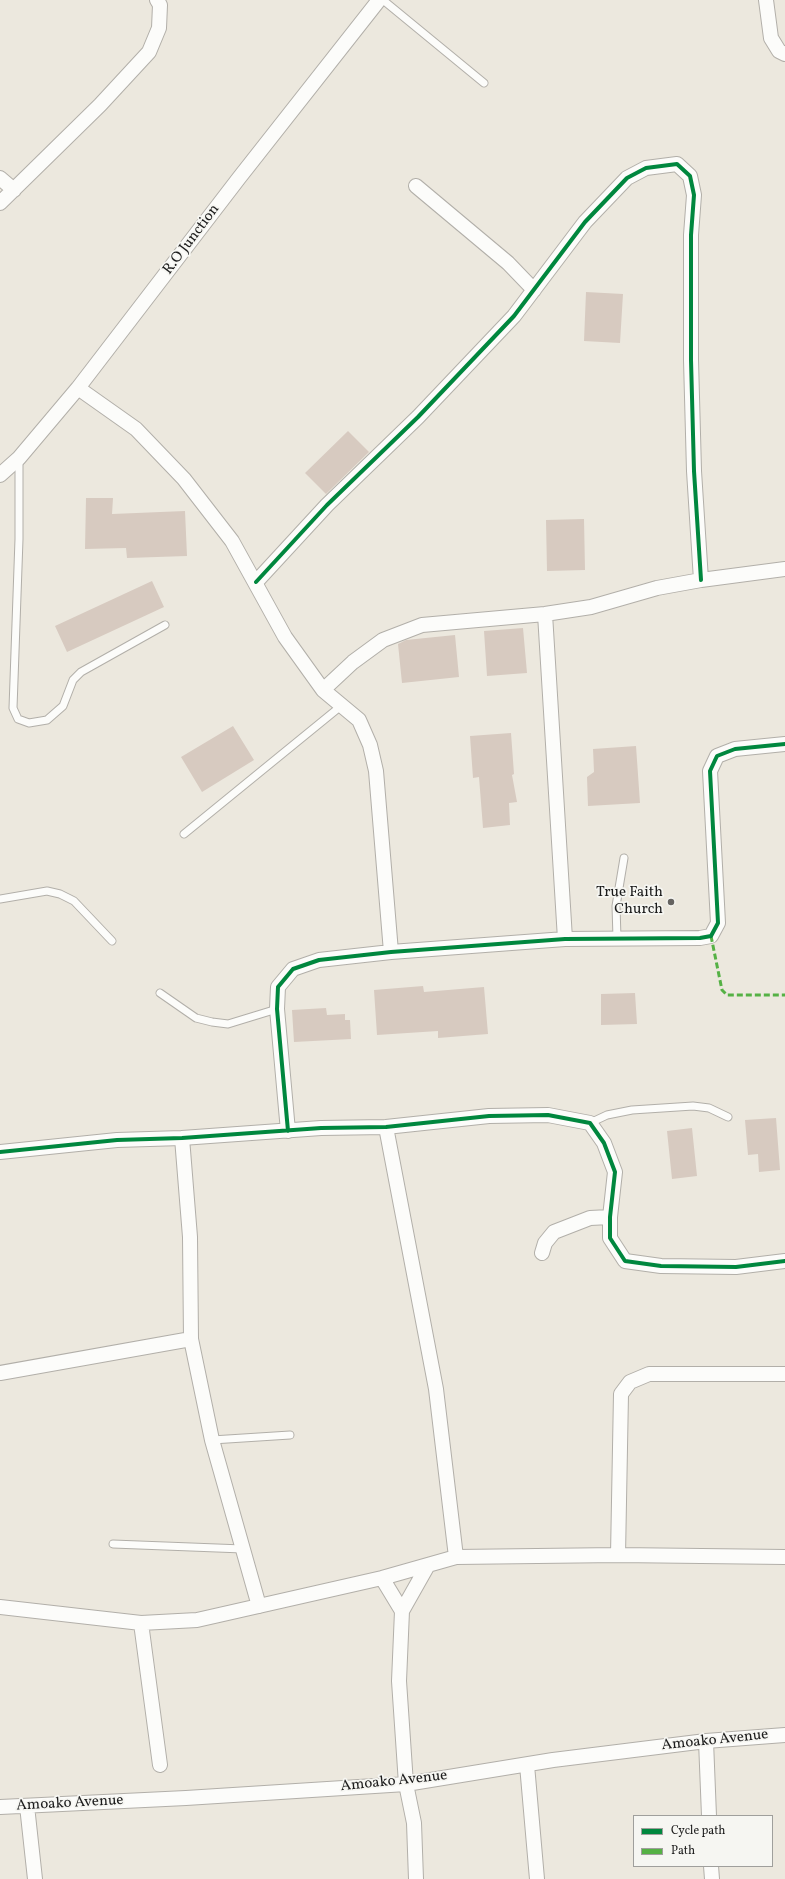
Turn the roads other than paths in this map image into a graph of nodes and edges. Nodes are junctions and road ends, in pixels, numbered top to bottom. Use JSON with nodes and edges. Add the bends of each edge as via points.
{"nodes":[{"id":1,"x":157,"y":0,"type":"edge"},
{"id":2,"x":379,"y":0,"type":"edge"},
{"id":3,"x":383,"y":0,"type":"edge"},
{"id":4,"x":766,"y":0,"type":"edge"},
{"id":5,"x":785,"y":54,"type":"edge"},
{"id":6,"x":484,"y":83,"type":"dead end"},
{"id":7,"x":0,"y":178,"type":"edge"},
{"id":8,"x":416,"y":186,"type":"dead end"},
{"id":9,"x":14,"y":190,"type":"junction"},
{"id":10,"x":0,"y":203,"type":"edge"},
{"id":11,"x":534,"y":290,"type":"junction"},
{"id":12,"x":78,"y":388,"type":"junction"},
{"id":13,"x":19,"y":458,"type":"junction"},
{"id":14,"x":0,"y":475,"type":"edge"},
{"id":15,"x":785,"y":569,"type":"edge"},
{"id":16,"x":701,"y":580,"type":"junction"},
{"id":17,"x":256,"y":582,"type":"junction"},
{"id":18,"x":545,"y":614,"type":"junction"},
{"id":19,"x":165,"y":625,"type":"dead end"},
{"id":20,"x":323,"y":690,"type":"junction"},
{"id":21,"x":341,"y":706,"type":"junction"},
{"id":22,"x":785,"y":744,"type":"edge"},
{"id":23,"x":184,"y":834,"type":"dead end"},
{"id":24,"x":624,"y":858,"type":"dead end"},
{"id":25,"x":0,"y":899,"type":"edge"},
{"id":26,"x":617,"y":938,"type":"junction"},
{"id":27,"x":565,"y":939,"type":"junction"},
{"id":28,"x":112,"y":941,"type":"dead end"},
{"id":29,"x":390,"y":952,"type":"junction"},
{"id":30,"x":160,"y":993,"type":"dead end"},
{"id":31,"x":277,"y":1009,"type":"junction"},
{"id":32,"x":728,"y":1117,"type":"dead end"},
{"id":33,"x":590,"y":1122,"type":"junction"},
{"id":34,"x":386,"y":1127,"type":"junction"},
{"id":35,"x":288,"y":1131,"type":"junction"},
{"id":36,"x":182,"y":1138,"type":"junction"},
{"id":37,"x":0,"y":1152,"type":"edge"},
{"id":38,"x":610,"y":1217,"type":"junction"},
{"id":39,"x":542,"y":1253,"type":"dead end"},
{"id":40,"x":785,"y":1261,"type":"edge"},
{"id":41,"x":191,"y":1339,"type":"junction"},
{"id":42,"x":0,"y":1373,"type":"edge"},
{"id":43,"x":785,"y":1374,"type":"edge"},
{"id":44,"x":290,"y":1436,"type":"dead end"},
{"id":45,"x":212,"y":1440,"type":"junction"},
{"id":46,"x":113,"y":1544,"type":"dead end"},
{"id":47,"x":243,"y":1549,"type":"junction"},
{"id":48,"x":618,"y":1556,"type":"junction"},
{"id":49,"x":456,"y":1557,"type":"junction"},
{"id":50,"x":785,"y":1557,"type":"edge"},
{"id":51,"x":428,"y":1565,"type":"junction"},
{"id":52,"x":382,"y":1578,"type":"junction"},
{"id":53,"x":259,"y":1606,"type":"junction"},
{"id":54,"x":0,"y":1607,"type":"edge"},
{"id":55,"x":402,"y":1611,"type":"junction"},
{"id":56,"x":141,"y":1623,"type":"junction"},
{"id":57,"x":785,"y":1735,"type":"edge"},
{"id":58,"x":706,"y":1741,"type":"junction"},
{"id":59,"x":160,"y":1765,"type":"dead end"},
{"id":60,"x":527,"y":1765,"type":"junction"},
{"id":61,"x":406,"y":1784,"type":"junction"},
{"id":62,"x":27,"y":1806,"type":"junction"},
{"id":63,"x":0,"y":1807,"type":"edge"},
{"id":64,"x":709,"y":1815,"type":"edge"},
{"id":65,"x":712,"y":1867,"type":"edge"},
{"id":66,"x":35,"y":1879,"type":"edge"},
{"id":67,"x":416,"y":1879,"type":"edge"},
{"id":68,"x":537,"y":1879,"type":"edge"},
{"id":69,"x":712,"y":1879,"type":"edge"}],
"edges":[{"from":1,"to":9,"type":"street","via":[[160,5],[159,28],[149,52]]},
{"from":2,"to":12,"type":"street","name":"R.O Junction"},
{"from":3,"to":6,"type":"lane"},
{"from":4,"to":5,"type":"street","via":[[770,38],[779,51]]},
{"from":7,"to":9,"type":"street"},
{"from":8,"to":11,"type":"street","via":[[498,254]]},
{"from":9,"to":10,"type":"street"},
{"from":11,"to":16,"type":"street","via":[[585,222],[627,178],[646,168],[677,164],[690,176],[694,195],[691,235],[694,471]]},
{"from":11,"to":17,"type":"street","via":[[514,316],[418,417],[327,505]]},
{"from":12,"to":13,"type":"street","name":"R.O Junction"},
{"from":12,"to":17,"type":"street","via":[[136,429],[184,479],[232,541]]},
{"from":13,"to":14,"type":"street","name":"R.O Junction"},
{"from":13,"to":19,"type":"lane","via":[[13,708],[18,719],[29,723],[47,720],[64,706],[73,680],[80,672]]},
{"from":15,"to":16,"type":"street"},
{"from":16,"to":18,"type":"street","via":[[657,588],[591,607]]},
{"from":17,"to":20,"type":"street","via":[[285,637]]},
{"from":18,"to":20,"type":"street","via":[[422,625],[383,640],[353,662]]},
{"from":18,"to":27,"type":"street"},
{"from":20,"to":21,"type":"street"},
{"from":21,"to":23,"type":"lane"},
{"from":21,"to":29,"type":"street","via":[[359,720],[370,744],[376,771]]},
{"from":22,"to":26,"type":"street","via":[[735,749],[717,756],[710,772],[718,923],[711,936]]},
{"from":24,"to":26,"type":"lane","via":[[616,906]]},
{"from":25,"to":28,"type":"lane","via":[[47,892],[60,894],[74,901]]},
{"from":26,"to":27,"type":"street"},
{"from":27,"to":29,"type":"street"},
{"from":29,"to":31,"type":"street","via":[[319,960],[293,969],[278,987]]},
{"from":30,"to":31,"type":"lane","via":[[196,1018],[212,1022],[228,1024]]},
{"from":31,"to":35,"type":"street"},
{"from":32,"to":33,"type":"lane","via":[[709,1108],[693,1106],[632,1110],[607,1115]]},
{"from":33,"to":34,"type":"street","via":[[548,1115],[496,1116]]},
{"from":33,"to":38,"type":"street","via":[[604,1143],[615,1172]]},
{"from":34,"to":35,"type":"street"},
{"from":34,"to":49,"type":"street","via":[[436,1389]]},
{"from":35,"to":36,"type":"street"},
{"from":36,"to":37,"type":"street","via":[[117,1140]]},
{"from":36,"to":41,"type":"street","via":[[190,1237]]},
{"from":38,"to":39,"type":"street","via":[[590,1218],[554,1232],[545,1243]]},
{"from":38,"to":40,"type":"street","via":[[610,1238],[625,1261],[661,1266],[736,1267]]},
{"from":41,"to":42,"type":"street"},
{"from":41,"to":45,"type":"street"},
{"from":43,"to":48,"type":"street","via":[[649,1374],[630,1382],[621,1394]]},
{"from":44,"to":45,"type":"lane"},
{"from":45,"to":47,"type":"street"},
{"from":46,"to":47,"type":"lane"},
{"from":47,"to":53,"type":"street"},
{"from":48,"to":49,"type":"street"},
{"from":48,"to":50,"type":"street"},
{"from":49,"to":51,"type":"street"},
{"from":51,"to":52,"type":"street"},
{"from":51,"to":55,"type":"street"},
{"from":52,"to":53,"type":"street"},
{"from":52,"to":55,"type":"street"},
{"from":53,"to":56,"type":"street","via":[[197,1620]]},
{"from":54,"to":56,"type":"street"},
{"from":55,"to":61,"type":"street","via":[[399,1681]]},
{"from":56,"to":59,"type":"street"},
{"from":57,"to":58,"type":"street","name":"Amoako Avenue"},
{"from":58,"to":60,"type":"street","name":"Amoako Avenue"},
{"from":58,"to":64,"type":"street"},
{"from":60,"to":61,"type":"street","name":"Amoako Avenue"},
{"from":60,"to":68,"type":"street"},
{"from":61,"to":62,"type":"street","name":"Amoako Avenue"},
{"from":61,"to":67,"type":"street","via":[[414,1823]]},
{"from":62,"to":63,"type":"street","name":"Amoako Avenue"},
{"from":62,"to":66,"type":"street"},
{"from":65,"to":69,"type":"street"}]}
